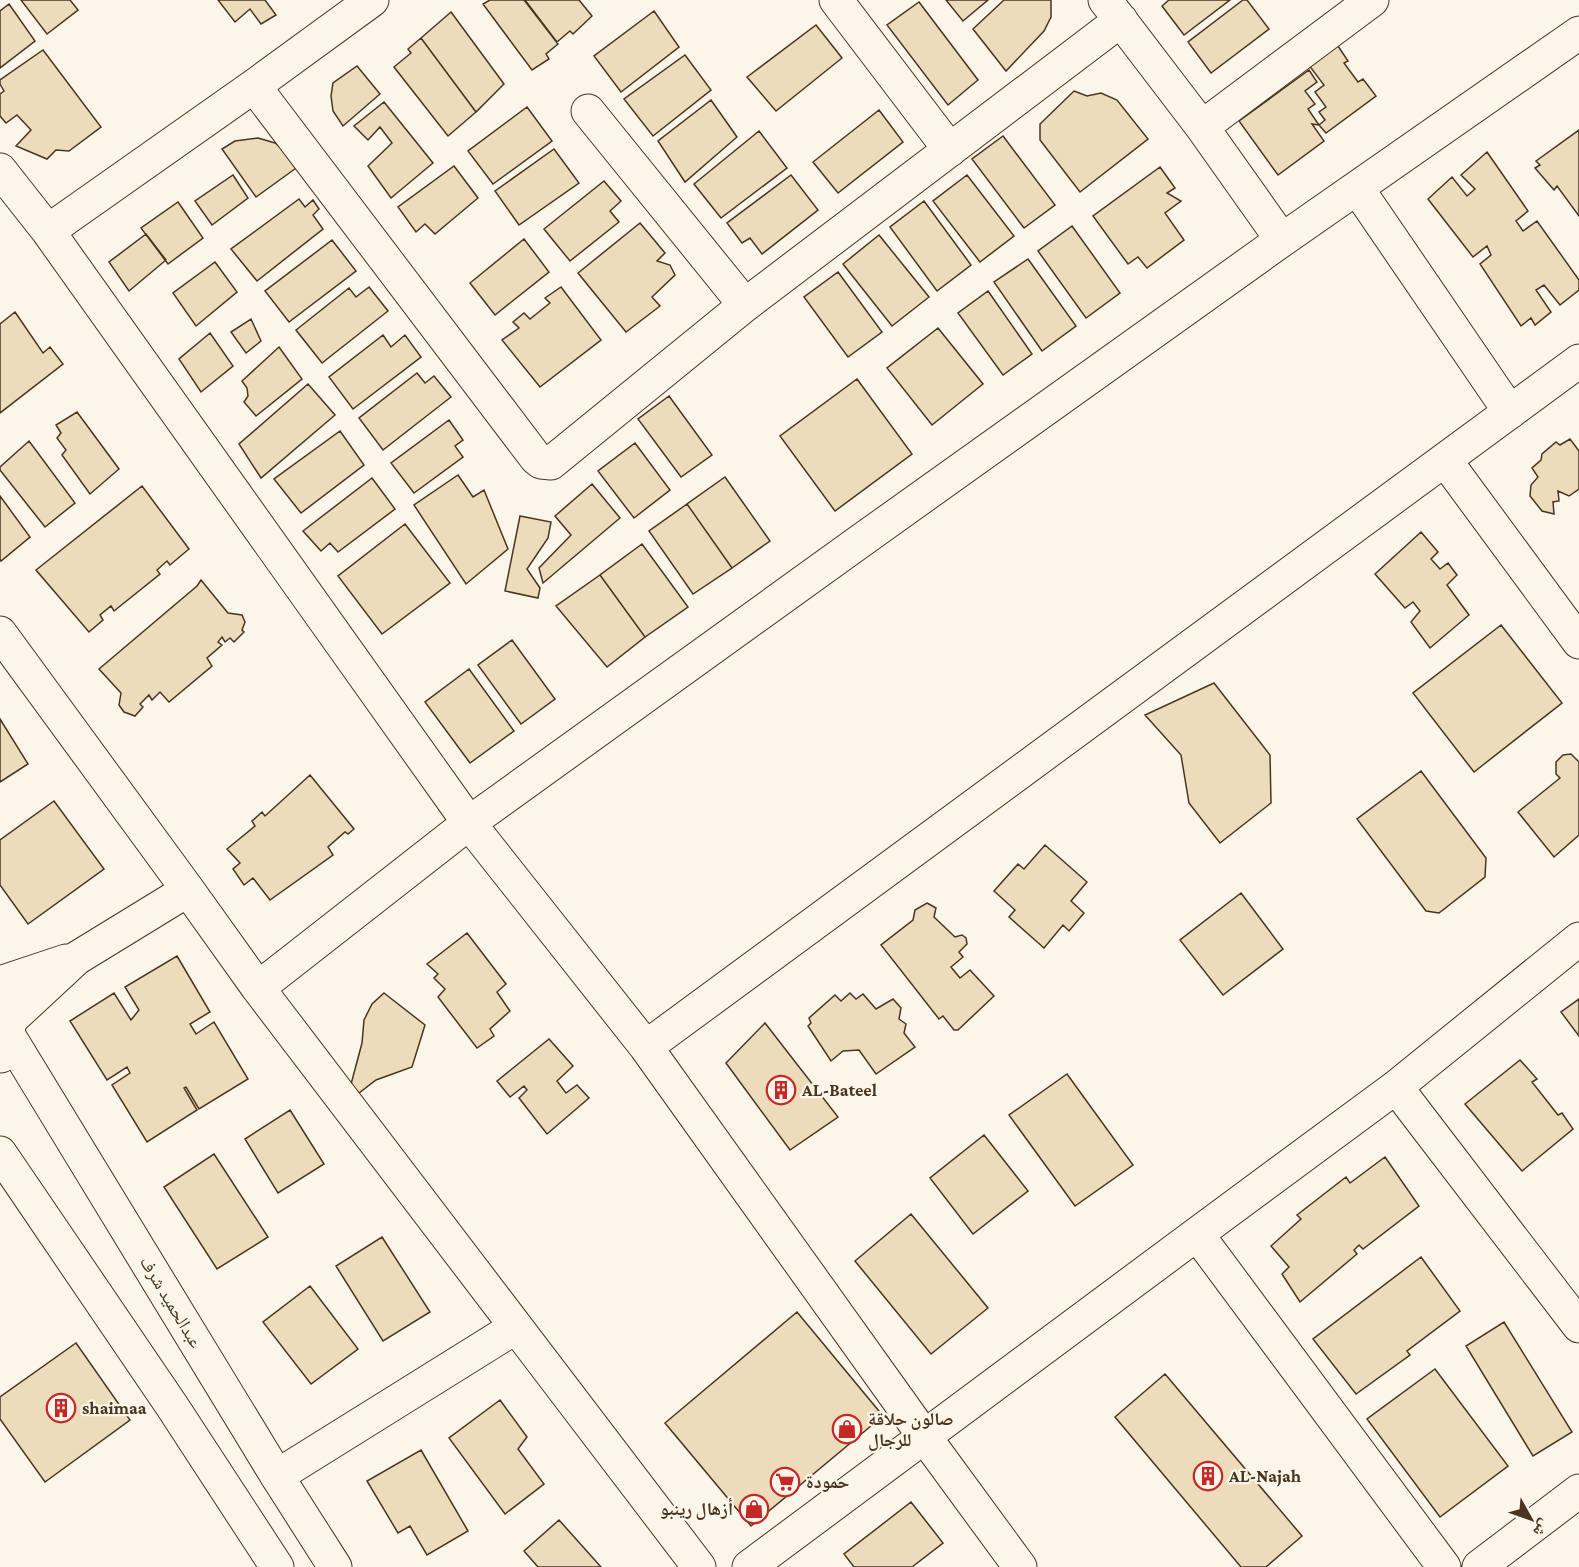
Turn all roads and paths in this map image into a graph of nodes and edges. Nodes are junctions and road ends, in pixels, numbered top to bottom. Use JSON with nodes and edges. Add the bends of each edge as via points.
{"nodes":[{"id":1,"x":372,"y":0,"type":"edge"},
{"id":2,"x":836,"y":0,"type":"edge"},
{"id":3,"x":1372,"y":0,"type":"edge"},
{"id":4,"x":1113,"y":10,"type":"edge"},
{"id":5,"x":1579,"y":33,"type":"edge"},
{"id":6,"x":254,"y":86,"type":"junction"},
{"id":7,"x":588,"y":111,"type":"dead end"},
{"id":8,"x":1202,"y":127,"type":"junction"},
{"id":9,"x":950,"y":150,"type":"junction"},
{"id":10,"x":0,"y":170,"type":"edge"},
{"id":11,"x":1357,"y":188,"type":"junction"},
{"id":12,"x":48,"y":231,"type":"junction"},
{"id":13,"x":1281,"y":240,"type":"junction"},
{"id":14,"x":745,"y":305,"type":"junction"},
{"id":15,"x":1579,"y":361,"type":"edge"},
{"id":16,"x":1510,"y":412,"type":"junction"},
{"id":17,"x":1445,"y":460,"type":"junction"},
{"id":18,"x":0,"y":633,"type":"edge"},
{"id":19,"x":1579,"y":642,"type":"edge"},
{"id":20,"x":469,"y":823,"type":"junction"},
{"id":21,"x":188,"y":890,"type":"junction"},
{"id":22,"x":1579,"y":939,"type":"edge"},
{"id":23,"x":77,"y":958,"type":"junction"},
{"id":24,"x":0,"y":983,"type":"edge"},
{"id":25,"x":258,"y":988,"type":"junction"},
{"id":26,"x":5,"y":1029,"type":"edge"},
{"id":27,"x":646,"y":1047,"type":"junction"},
{"id":28,"x":1396,"y":1087,"type":"junction"},
{"id":29,"x":0,"y":1153,"type":"edge"},
{"id":30,"x":1197,"y":1233,"type":"junction"},
{"id":31,"x":1579,"y":1326,"type":"edge"},
{"id":32,"x":516,"y":1327,"type":"junction"},
{"id":33,"x":924,"y":1436,"type":"junction"},
{"id":34,"x":277,"y":1476,"type":"junction"},
{"id":35,"x":1579,"y":1491,"type":"edge"},
{"id":36,"x":277,"y":1567,"type":"edge"},
{"id":37,"x":335,"y":1567,"type":"edge"},
{"id":38,"x":699,"y":1567,"type":"edge"},
{"id":39,"x":749,"y":1567,"type":"edge"},
{"id":40,"x":1020,"y":1567,"type":"edge"},
{"id":41,"x":1444,"y":1567,"type":"edge"},
{"id":42,"x":1479,"y":1567,"type":"edge"}],
"edges":[{"from":1,"to":6,"type":"street"},
{"from":2,"to":9,"type":"street"},
{"from":3,"to":8,"type":"street"},
{"from":4,"to":8,"type":"street"},
{"from":4,"to":9,"type":"street"},
{"from":5,"to":11,"type":"street"},
{"from":6,"to":12,"type":"street"},
{"from":6,"to":14,"type":"street","via":[[541,462],[555,460]]},
{"from":7,"to":14,"type":"street"},
{"from":8,"to":13,"type":"street"},
{"from":9,"to":14,"type":"street"},
{"from":10,"to":12,"type":"street"},
{"from":11,"to":13,"type":"street"},
{"from":11,"to":16,"type":"street"},
{"from":12,"to":20,"type":"street"},
{"from":13,"to":20,"type":"street"},
{"from":15,"to":16,"type":"street"},
{"from":16,"to":17,"type":"street"},
{"from":17,"to":19,"type":"street"},
{"from":17,"to":27,"type":"street"},
{"from":18,"to":21,"type":"street"},
{"from":20,"to":25,"type":"street"},
{"from":20,"to":27,"type":"street"},
{"from":21,"to":23,"type":"street"},
{"from":21,"to":25,"type":"street"},
{"from":22,"to":28,"type":"street"},
{"from":23,"to":24,"type":"street"},
{"from":23,"to":26,"type":"street"},
{"from":25,"to":32,"type":"street"},
{"from":26,"to":34,"type":"street","name":"عبدالحميد شرف"},
{"from":27,"to":33,"type":"street"},
{"from":28,"to":30,"type":"street"},
{"from":28,"to":31,"type":"street"},
{"from":29,"to":36,"type":"street"},
{"from":30,"to":33,"type":"street"},
{"from":30,"to":41,"type":"street"},
{"from":32,"to":34,"type":"street"},
{"from":32,"to":38,"type":"street"},
{"from":33,"to":39,"type":"street"},
{"from":33,"to":40,"type":"street"},
{"from":34,"to":37,"type":"street","name":"عبدالحميد شرف"},
{"from":35,"to":42,"type":"street"}]}
